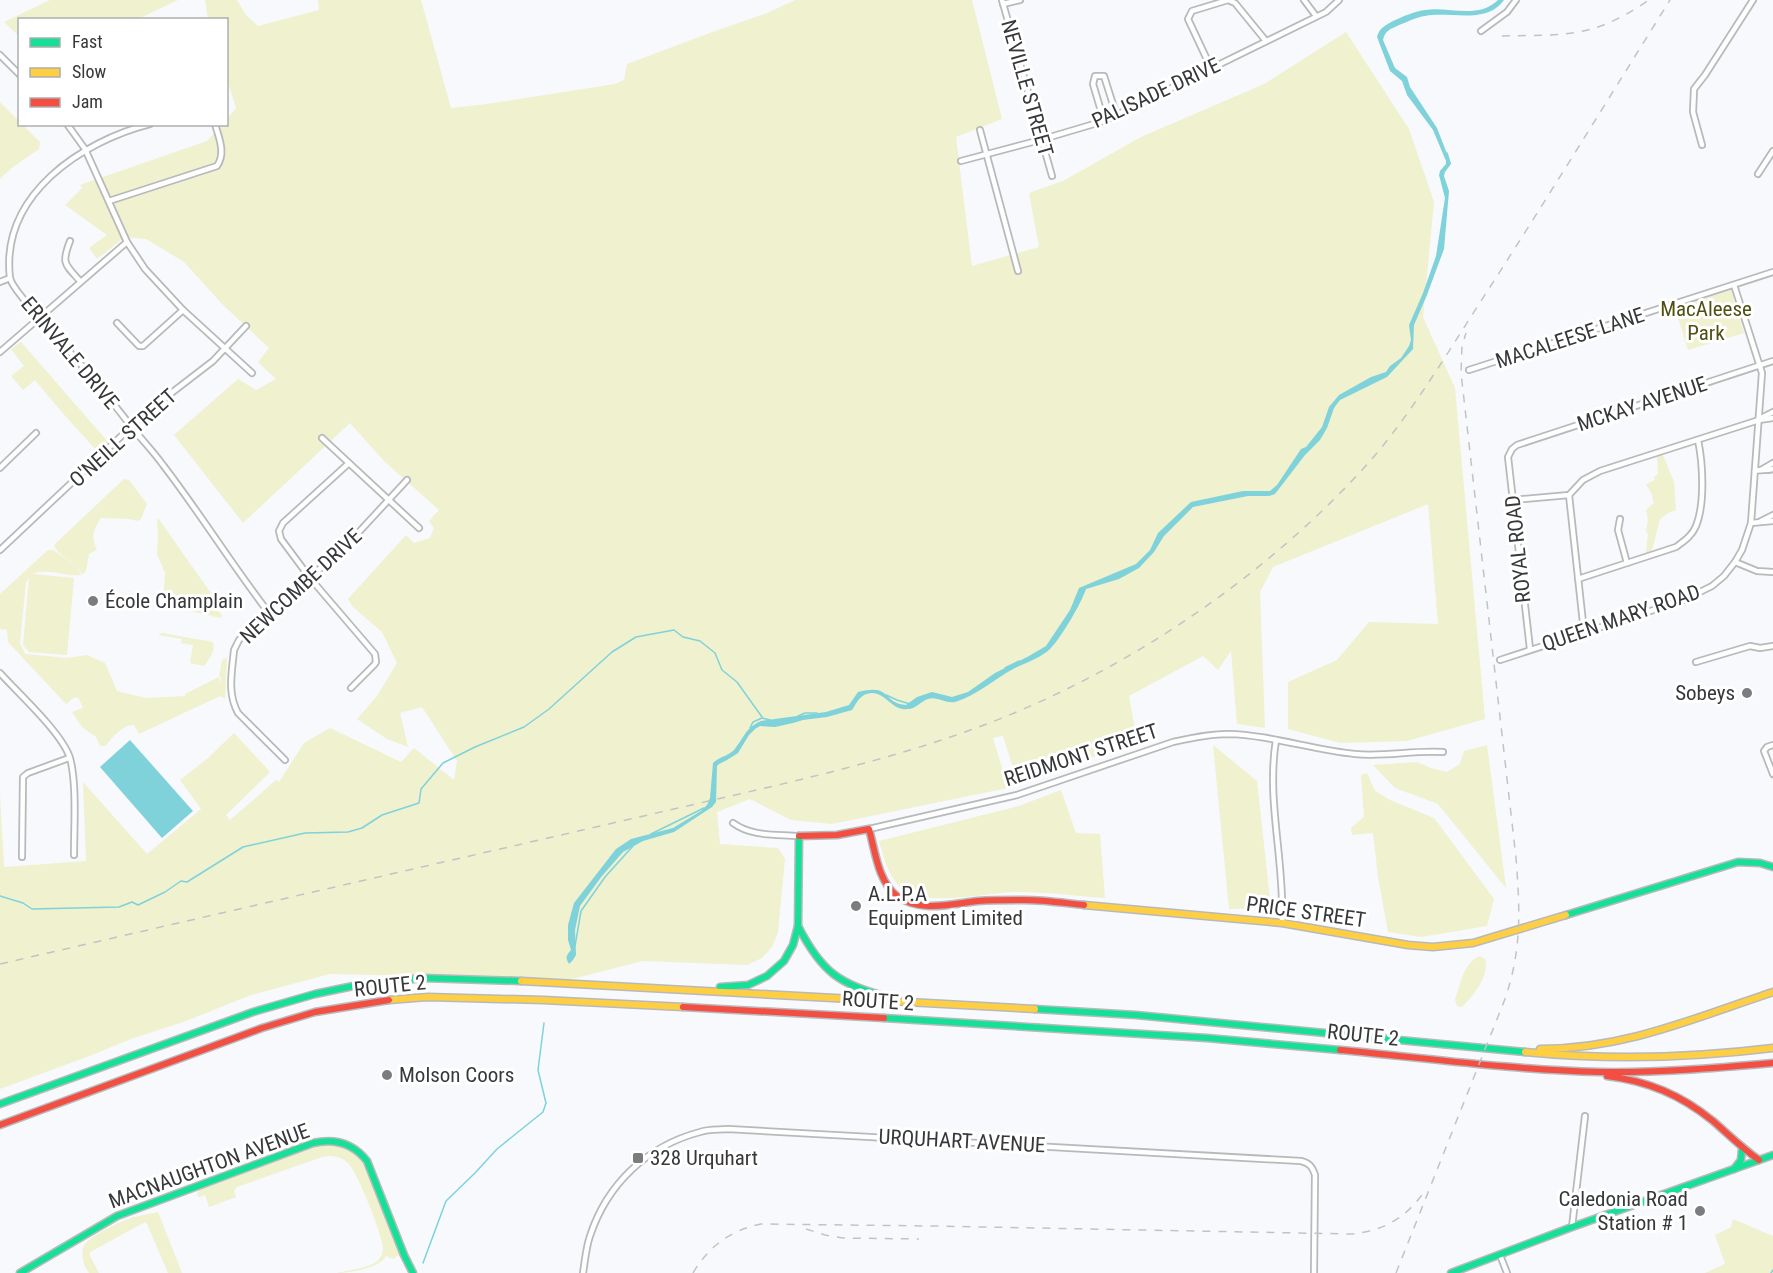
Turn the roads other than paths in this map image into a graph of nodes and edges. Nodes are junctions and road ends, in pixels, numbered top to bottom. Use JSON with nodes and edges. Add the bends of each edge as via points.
{"nodes":[{"id":1,"x":1020,"y":0,"type":"edge"},
{"id":2,"x":1304,"y":0,"type":"edge"},
{"id":3,"x":1339,"y":0,"type":"edge"},
{"id":4,"x":1516,"y":0,"type":"edge"},
{"id":5,"x":1753,"y":0,"type":"edge"},
{"id":6,"x":1002,"y":2,"type":"edge"},
{"id":7,"x":1316,"y":16,"type":"junction"},
{"id":8,"x":1481,"y":31,"type":"dead end"},
{"id":9,"x":1266,"y":40,"type":"junction"},
{"id":10,"x":0,"y":55,"type":"edge"},
{"id":11,"x":1211,"y":68,"type":"junction"},
{"id":12,"x":18,"y":73,"type":"edge"},
{"id":13,"x":1116,"y":114,"type":"junction"},
{"id":14,"x":1104,"y":121,"type":"junction"},
{"id":15,"x":68,"y":126,"type":"edge"},
{"id":16,"x":140,"y":126,"type":"edge"},
{"id":17,"x":215,"y":126,"type":"edge"},
{"id":18,"x":980,"y":130,"type":"dead end"},
{"id":19,"x":1040,"y":140,"type":"junction"},
{"id":20,"x":1702,"y":145,"type":"dead end"},
{"id":21,"x":85,"y":149,"type":"junction"},
{"id":22,"x":1773,"y":152,"type":"edge"},
{"id":23,"x":987,"y":154,"type":"junction"},
{"id":24,"x":961,"y":161,"type":"dead end"},
{"id":25,"x":1758,"y":174,"type":"dead end"},
{"id":26,"x":1052,"y":176,"type":"dead end"},
{"id":27,"x":25,"y":196,"type":"dead end"},
{"id":28,"x":109,"y":201,"type":"junction"},
{"id":29,"x":15,"y":212,"type":"dead end"},
{"id":30,"x":70,"y":241,"type":"dead end"},
{"id":31,"x":127,"y":242,"type":"junction"},
{"id":32,"x":1018,"y":272,"type":"dead end"},
{"id":33,"x":1773,"y":272,"type":"edge"},
{"id":34,"x":10,"y":278,"type":"junction"},
{"id":35,"x":80,"y":281,"type":"junction"},
{"id":36,"x":0,"y":282,"type":"edge"},
{"id":37,"x":1734,"y":285,"type":"junction"},
{"id":38,"x":183,"y":310,"type":"junction"},
{"id":39,"x":39,"y":318,"type":"junction"},
{"id":40,"x":117,"y":323,"type":"dead end"},
{"id":41,"x":246,"y":326,"type":"dead end"},
{"id":42,"x":226,"y":348,"type":"junction"},
{"id":43,"x":0,"y":352,"type":"edge"},
{"id":44,"x":1773,"y":361,"type":"edge"},
{"id":45,"x":1760,"y":366,"type":"junction"},
{"id":46,"x":1469,"y":370,"type":"dead end"},
{"id":47,"x":252,"y":373,"type":"dead end"},
{"id":48,"x":1773,"y":412,"type":"edge"},
{"id":49,"x":1773,"y":418,"type":"edge"},
{"id":50,"x":1759,"y":420,"type":"junction"},
{"id":51,"x":131,"y":427,"type":"junction"},
{"id":52,"x":36,"y":433,"type":"dead end"},
{"id":53,"x":322,"y":438,"type":"dead end"},
{"id":54,"x":1698,"y":440,"type":"junction"},
{"id":55,"x":1512,"y":449,"type":"joint"},
{"id":56,"x":349,"y":463,"type":"junction"},
{"id":57,"x":1773,"y":464,"type":"edge"},
{"id":58,"x":0,"y":468,"type":"edge"},
{"id":59,"x":1773,"y":469,"type":"edge"},
{"id":60,"x":1758,"y":470,"type":"junction"},
{"id":61,"x":407,"y":480,"type":"dead end"},
{"id":62,"x":1569,"y":495,"type":"junction"},
{"id":63,"x":389,"y":500,"type":"junction"},
{"id":64,"x":1513,"y":500,"type":"junction"},
{"id":65,"x":1773,"y":515,"type":"edge"},
{"id":66,"x":1620,"y":519,"type":"dead end"},
{"id":67,"x":1761,"y":521,"type":"junction"},
{"id":68,"x":1773,"y":521,"type":"edge"},
{"id":69,"x":1751,"y":523,"type":"junction"},
{"id":70,"x":419,"y":528,"type":"dead end"},
{"id":71,"x":0,"y":550,"type":"edge"},
{"id":72,"x":1736,"y":562,"type":"junction"},
{"id":73,"x":1627,"y":563,"type":"junction"},
{"id":74,"x":1773,"y":572,"type":"edge"},
{"id":75,"x":310,"y":578,"type":"junction"},
{"id":76,"x":1578,"y":579,"type":"junction"},
{"id":77,"x":269,"y":613,"type":"junction"},
{"id":78,"x":1584,"y":632,"type":"junction"},
{"id":79,"x":1773,"y":646,"type":"edge"},
{"id":80,"x":1530,"y":650,"type":"junction"},
{"id":81,"x":1500,"y":660,"type":"dead end"},
{"id":82,"x":1696,"y":662,"type":"dead end"},
{"id":83,"x":0,"y":673,"type":"edge"},
{"id":84,"x":351,"y":688,"type":"dead end"},
{"id":85,"x":1276,"y":740,"type":"junction"},
{"id":86,"x":1773,"y":745,"type":"edge"},
{"id":87,"x":1443,"y":752,"type":"dead end"},
{"id":88,"x":69,"y":758,"type":"junction"},
{"id":89,"x":285,"y":760,"type":"dead end"},
{"id":90,"x":1773,"y":774,"type":"edge"},
{"id":91,"x":733,"y":823,"type":"dead end"},
{"id":92,"x":869,"y":829,"type":"junction"},
{"id":93,"x":799,"y":836,"type":"junction"},
{"id":94,"x":74,"y":855,"type":"dead end"},
{"id":95,"x":22,"y":856,"type":"dead end"},
{"id":96,"x":1773,"y":867,"type":"edge"},
{"id":97,"x":1282,"y":923,"type":"junction"},
{"id":98,"x":798,"y":926,"type":"junction"},
{"id":99,"x":674,"y":989,"type":"junction"},
{"id":100,"x":1773,"y":992,"type":"edge"},
{"id":101,"x":930,"y":1002,"type":"junction"},
{"id":102,"x":1773,"y":1048,"type":"edge"},
{"id":103,"x":1497,"y":1050,"type":"junction"},
{"id":104,"x":1773,"y":1063,"type":"edge"},
{"id":105,"x":1564,"y":1070,"type":"junction"},
{"id":106,"x":0,"y":1103,"type":"edge"},
{"id":107,"x":1585,"y":1116,"type":"dead end"},
{"id":108,"x":0,"y":1126,"type":"edge"},
{"id":109,"x":1742,"y":1149,"type":"junction"},
{"id":110,"x":1773,"y":1155,"type":"edge"},
{"id":111,"x":1759,"y":1160,"type":"junction"},
{"id":112,"x":1734,"y":1169,"type":"junction"},
{"id":113,"x":1572,"y":1227,"type":"junction"},
{"id":114,"x":1500,"y":1255,"type":"junction"},
{"id":115,"x":20,"y":1273,"type":"edge"},
{"id":116,"x":412,"y":1273,"type":"edge"},
{"id":117,"x":583,"y":1273,"type":"edge"},
{"id":118,"x":1314,"y":1273,"type":"edge"},
{"id":119,"x":1451,"y":1273,"type":"edge"},
{"id":120,"x":1507,"y":1273,"type":"edge"}],
"edges":[{"from":1,"to":6,"type":"street"},
{"from":2,"to":7,"type":"street"},
{"from":3,"to":7,"type":"street","name":"PALISADE DRIVE"},
{"from":4,"to":8,"type":"street","via":[[1507,12]]},
{"from":5,"to":20,"type":"street","via":[[1694,89],[1693,112]]},
{"from":6,"to":19,"type":"street","name":"NEVILLE STREET"},
{"from":7,"to":9,"type":"street","name":"PALISADE DRIVE"},
{"from":9,"to":11,"type":"street","name":"PALISADE DRIVE"},
{"from":9,"to":11,"type":"street","via":[[1235,3],[1228,0],[1192,11],[1188,19]]},
{"from":10,"to":12,"type":"street"},
{"from":11,"to":13,"type":"street","name":"PALISADE DRIVE"},
{"from":13,"to":14,"type":"street","name":"PALISADE DRIVE"},
{"from":13,"to":14,"type":"street","via":[[1104,76],[1095,76],[1093,84]]},
{"from":14,"to":19,"type":"street","name":"PALISADE DRIVE"},
{"from":15,"to":21,"type":"street"},
{"from":16,"to":21,"type":"street"},
{"from":17,"to":28,"type":"street","via":[[222,154],[217,166]]},
{"from":18,"to":23,"type":"street"},
{"from":19,"to":23,"type":"street","name":"PALISADE DRIVE"},
{"from":19,"to":26,"type":"street","name":"NEVILLE STREET"},
{"from":21,"to":27,"type":"street","via":[[58,166]]},
{"from":21,"to":28,"type":"street"},
{"from":22,"to":25,"type":"street"},
{"from":23,"to":24,"type":"street","name":"PALISADE DRIVE"},
{"from":23,"to":32,"type":"street"},
{"from":28,"to":31,"type":"street"},
{"from":29,"to":34,"type":"street","name":"ERINVALE DRIVE","via":[[8,234]]},
{"from":30,"to":35,"type":"street","via":[[64,256]]},
{"from":31,"to":35,"type":"street"},
{"from":31,"to":38,"type":"street","via":[[145,269]]},
{"from":33,"to":37,"type":"street","name":"MACALEESE LANE"},
{"from":34,"to":36,"type":"street"},
{"from":34,"to":39,"type":"street","name":"ERINVALE DRIVE"},
{"from":35,"to":39,"type":"street"},
{"from":37,"to":45,"type":"street","name":"QUEEN MARY ROAD"},
{"from":37,"to":46,"type":"street","name":"MACALEESE LANE"},
{"from":38,"to":40,"type":"street","via":[[143,346],[138,346]]},
{"from":38,"to":42,"type":"street"},
{"from":39,"to":43,"type":"street"},
{"from":39,"to":51,"type":"street","name":"ERINVALE DRIVE"},
{"from":41,"to":42,"type":"street","name":"O'NEILL STREET"},
{"from":42,"to":47,"type":"street"},
{"from":42,"to":51,"type":"street","name":"O'NEILL STREET"},
{"from":44,"to":45,"type":"street","name":"MCKAY AVENUE"},
{"from":45,"to":50,"type":"street","name":"QUEEN MARY ROAD"},
{"from":45,"to":55,"type":"street","name":"MCKAY AVENUE"},
{"from":48,"to":50,"type":"street"},
{"from":49,"to":50,"type":"street"},
{"from":50,"to":54,"type":"street"},
{"from":50,"to":60,"type":"street","name":"QUEEN MARY ROAD"},
{"from":51,"to":71,"type":"street","name":"O'NEILL STREET"},
{"from":51,"to":77,"type":"street","name":"ERINVALE DRIVE"},
{"from":52,"to":58,"type":"street"},
{"from":53,"to":56,"type":"street"},
{"from":54,"to":62,"type":"street","via":[[1600,471],[1583,480]]},
{"from":54,"to":73,"type":"street","via":[[1702,478],[1696,527],[1676,547]]},
{"from":55,"to":64,"type":"street","name":"ROYAL ROAD","via":[[1508,457]]},
{"from":56,"to":63,"type":"street"},
{"from":56,"to":75,"type":"street","via":[[280,527],[281,540]]},
{"from":57,"to":60,"type":"street"},
{"from":59,"to":60,"type":"street"},
{"from":60,"to":69,"type":"street","name":"QUEEN MARY ROAD"},
{"from":61,"to":63,"type":"street","name":"NEWCOMBE DRIVE"},
{"from":62,"to":64,"type":"street"},
{"from":62,"to":76,"type":"street"},
{"from":63,"to":70,"type":"street"},
{"from":63,"to":75,"type":"street","name":"NEWCOMBE DRIVE"},
{"from":64,"to":80,"type":"street","name":"ROYAL ROAD"},
{"from":65,"to":67,"type":"street"},
{"from":66,"to":73,"type":"street","via":[[1618,530]]},
{"from":67,"to":68,"type":"street"},
{"from":67,"to":69,"type":"street"},
{"from":69,"to":72,"type":"street","name":"QUEEN MARY ROAD"},
{"from":72,"to":74,"type":"street","via":[[1757,571]]},
{"from":72,"to":78,"type":"street","name":"QUEEN MARY ROAD","via":[[1699,594]]},
{"from":73,"to":76,"type":"street"},
{"from":75,"to":77,"type":"street","name":"NEWCOMBE DRIVE"},
{"from":75,"to":84,"type":"street","via":[[375,654],[375,665]]},
{"from":76,"to":78,"type":"street"},
{"from":77,"to":89,"type":"street","name":"NEWCOMBE DRIVE","via":[[237,644],[231,694],[238,713]]},
{"from":78,"to":80,"type":"street","name":"QUEEN MARY ROAD"},
{"from":79,"to":82,"type":"street","via":[[1750,646]]},
{"from":80,"to":81,"type":"street","name":"QUEEN MARY ROAD"},
{"from":83,"to":88,"type":"street","via":[[58,737]]},
{"from":85,"to":87,"type":"street","name":"REIDMONT STREET","via":[[1356,754]]},
{"from":85,"to":92,"type":"street","name":"REIDMONT STREET","via":[[1226,734],[1190,738],[1017,795]]},
{"from":85,"to":97,"type":"street","via":[[1272,782]]},
{"from":86,"to":90,"type":"street","via":[[1764,751]]},
{"from":88,"to":94,"type":"street","via":[[73,774]]},
{"from":88,"to":95,"type":"street","via":[[23,777]]},
{"from":91,"to":93,"type":"street","name":"REIDMONT STREET","via":[[754,833]]},
{"from":92,"to":93,"type":"main road","name":"REIDMONT STREET"},
{"from":92,"to":97,"type":"main road","name":"PRICE STREET","via":[[880,872],[888,886],[896,896],[922,906],[1025,900]]},
{"from":93,"to":98,"type":"main road"},
{"from":96,"to":97,"type":"main road","name":"PRICE STREET","via":[[1749,862],[1728,865],[1473,943],[1408,945]]},
{"from":98,"to":99,"type":"main road","via":[[784,961],[767,976],[748,984]]},
{"from":98,"to":101,"type":"main road","via":[[819,963],[837,979],[886,996]]},
{"from":99,"to":101,"type":"main road","name":"ROUTE 2"},
{"from":99,"to":106,"type":"main road","name":"ROUTE 2","via":[[423,978],[358,985],[253,1012]]},
{"from":100,"to":103,"type":"main road","via":[[1601,1045]]},
{"from":101,"to":103,"type":"main road","name":"ROUTE 2","via":[[1192,1020]]},
{"from":102,"to":103,"type":"main road","name":"ROUTE 2","via":[[1607,1056]]},
{"from":104,"to":105,"type":"main road","name":"ROUTE 2","via":[[1661,1071]]},
{"from":105,"to":108,"type":"main road","name":"ROUTE 2","via":[[1217,1038],[856,1016],[427,997],[315,1012],[262,1028]]},
{"from":105,"to":109,"type":"main road","via":[[1637,1080],[1667,1090],[1708,1117]]},
{"from":107,"to":113,"type":"street"},
{"from":109,"to":111,"type":"main road"},
{"from":109,"to":112,"type":"main road","via":[[1741,1162]]},
{"from":110,"to":111,"type":"main road"},
{"from":111,"to":112,"type":"main road"},
{"from":112,"to":113,"type":"main road"},
{"from":113,"to":114,"type":"main road"},
{"from":114,"to":119,"type":"main road"},
{"from":114,"to":120,"type":"street"},
{"from":115,"to":116,"type":"main road","name":"MACNAUGHTON AVENUE","via":[[117,1216],[313,1143],[334,1140],[352,1146],[367,1161]]},
{"from":117,"to":118,"type":"street","name":"URQUHART AVENUE","via":[[589,1237],[608,1196],[638,1162],[661,1147],[701,1131],[728,1129],[1301,1161],[1308,1163],[1315,1174]]}]}
